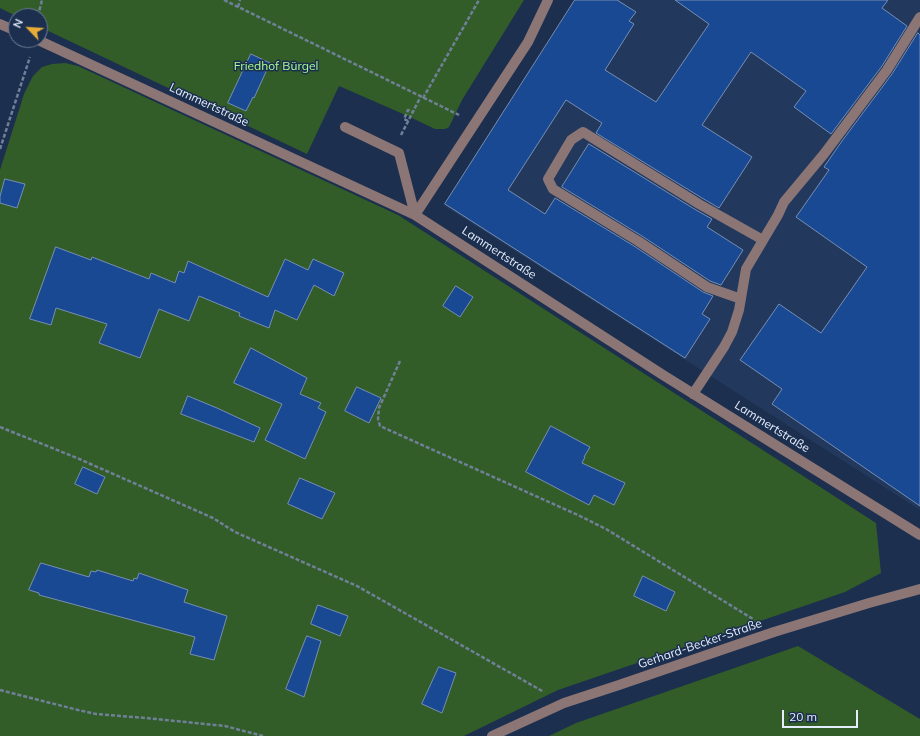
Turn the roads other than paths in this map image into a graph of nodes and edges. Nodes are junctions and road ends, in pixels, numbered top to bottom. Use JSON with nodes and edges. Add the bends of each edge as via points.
{"nodes":[{"id":1,"x":548,"y":0,"type":"edge"},
{"id":2,"x":920,"y":17,"type":"edge"},
{"id":3,"x":48,"y":45,"type":"edge"},
{"id":4,"x":345,"y":127,"type":"dead end"},
{"id":5,"x":415,"y":215,"type":"junction"},
{"id":6,"x":763,"y":240,"type":"junction"},
{"id":7,"x":741,"y":299,"type":"junction"},
{"id":8,"x":693,"y":394,"type":"junction"},
{"id":9,"x":920,"y":535,"type":"edge"},
{"id":10,"x":920,"y":589,"type":"edge"},
{"id":11,"x":492,"y":736,"type":"edge"}],
"edges":[{"from":1,"to":5,"type":"street","via":[[528,42]]},
{"from":2,"to":6,"type":"street","via":[[887,70],[824,154],[784,202]]},
{"from":3,"to":5,"type":"street","name":"Lammertstraße"},
{"from":4,"to":5,"type":"street","via":[[399,153]]},
{"from":5,"to":8,"type":"street","name":"Lammertstraße"},
{"from":6,"to":7,"type":"street","via":[[746,269]]},
{"from":6,"to":7,"type":"street","via":[[582,132],[571,140],[548,179],[553,189],[707,287]]},
{"from":7,"to":8,"type":"street","via":[[732,332]]},
{"from":8,"to":9,"type":"street","name":"Lammertstraße"},
{"from":10,"to":11,"type":"street","name":"Gerhard-Becker-Straße","via":[[774,632],[564,703]]}]}
